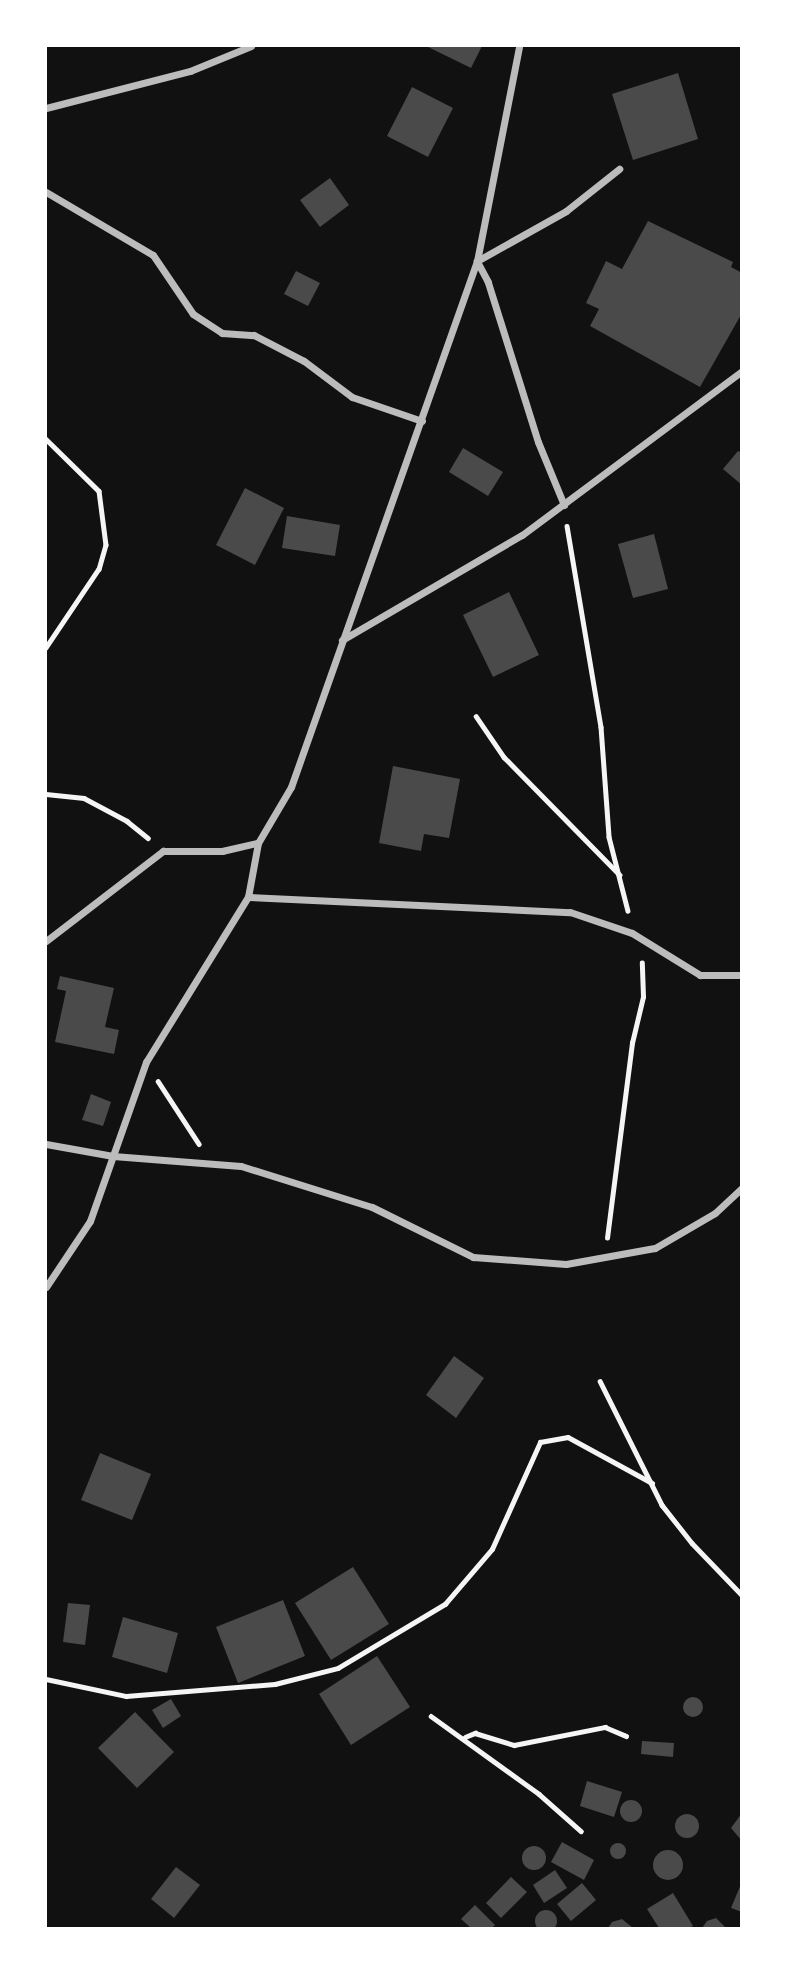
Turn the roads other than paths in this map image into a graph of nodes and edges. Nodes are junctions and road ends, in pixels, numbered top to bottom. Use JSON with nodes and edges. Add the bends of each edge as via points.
{"nodes":[{"id":1,"x":251,"y":46,"type":"edge"},
{"id":2,"x":519,"y":46,"type":"edge"},
{"id":3,"x":46,"y":108,"type":"edge"},
{"id":4,"x":619,"y":169,"type":"dead end"},
{"id":5,"x":46,"y":192,"type":"edge"},
{"id":6,"x":477,"y":261,"type":"junction"},
{"id":7,"x":741,"y":371,"type":"edge"},
{"id":8,"x":422,"y":421,"type":"junction"},
{"id":9,"x":564,"y":505,"type":"junction"},
{"id":10,"x":341,"y":640,"type":"junction"},
{"id":11,"x":258,"y":843,"type":"junction"},
{"id":12,"x":247,"y":897,"type":"junction"},
{"id":13,"x":46,"y":941,"type":"edge"},
{"id":14,"x":741,"y":975,"type":"edge"},
{"id":15,"x":46,"y":1144,"type":"edge"},
{"id":16,"x":113,"y":1156,"type":"junction"},
{"id":17,"x":741,"y":1188,"type":"edge"},
{"id":18,"x":46,"y":1287,"type":"edge"}],
"edges":[{"from":1,"to":3,"type":"street","via":[[190,71]]},
{"from":2,"to":6,"type":"street"},
{"from":4,"to":6,"type":"street","via":[[566,211]]},
{"from":5,"to":8,"type":"street","via":[[153,255],[193,314],[222,333],[254,335],[303,361],[352,397]]},
{"from":6,"to":8,"type":"street"},
{"from":6,"to":9,"type":"street"},
{"from":7,"to":9,"type":"street"},
{"from":8,"to":10,"type":"street"},
{"from":9,"to":10,"type":"street","via":[[523,535]]},
{"from":10,"to":11,"type":"street","via":[[291,787]]},
{"from":11,"to":12,"type":"street"},
{"from":11,"to":13,"type":"street","via":[[222,851],[163,850]]},
{"from":12,"to":14,"type":"street","via":[[570,912],[632,933],[700,975]]},
{"from":12,"to":16,"type":"street","via":[[146,1062]]},
{"from":15,"to":16,"type":"street"},
{"from":16,"to":17,"type":"street","via":[[241,1166],[372,1207],[473,1257],[566,1264],[654,1248],[715,1213]]},
{"from":16,"to":18,"type":"street","via":[[90,1221]]}]}
